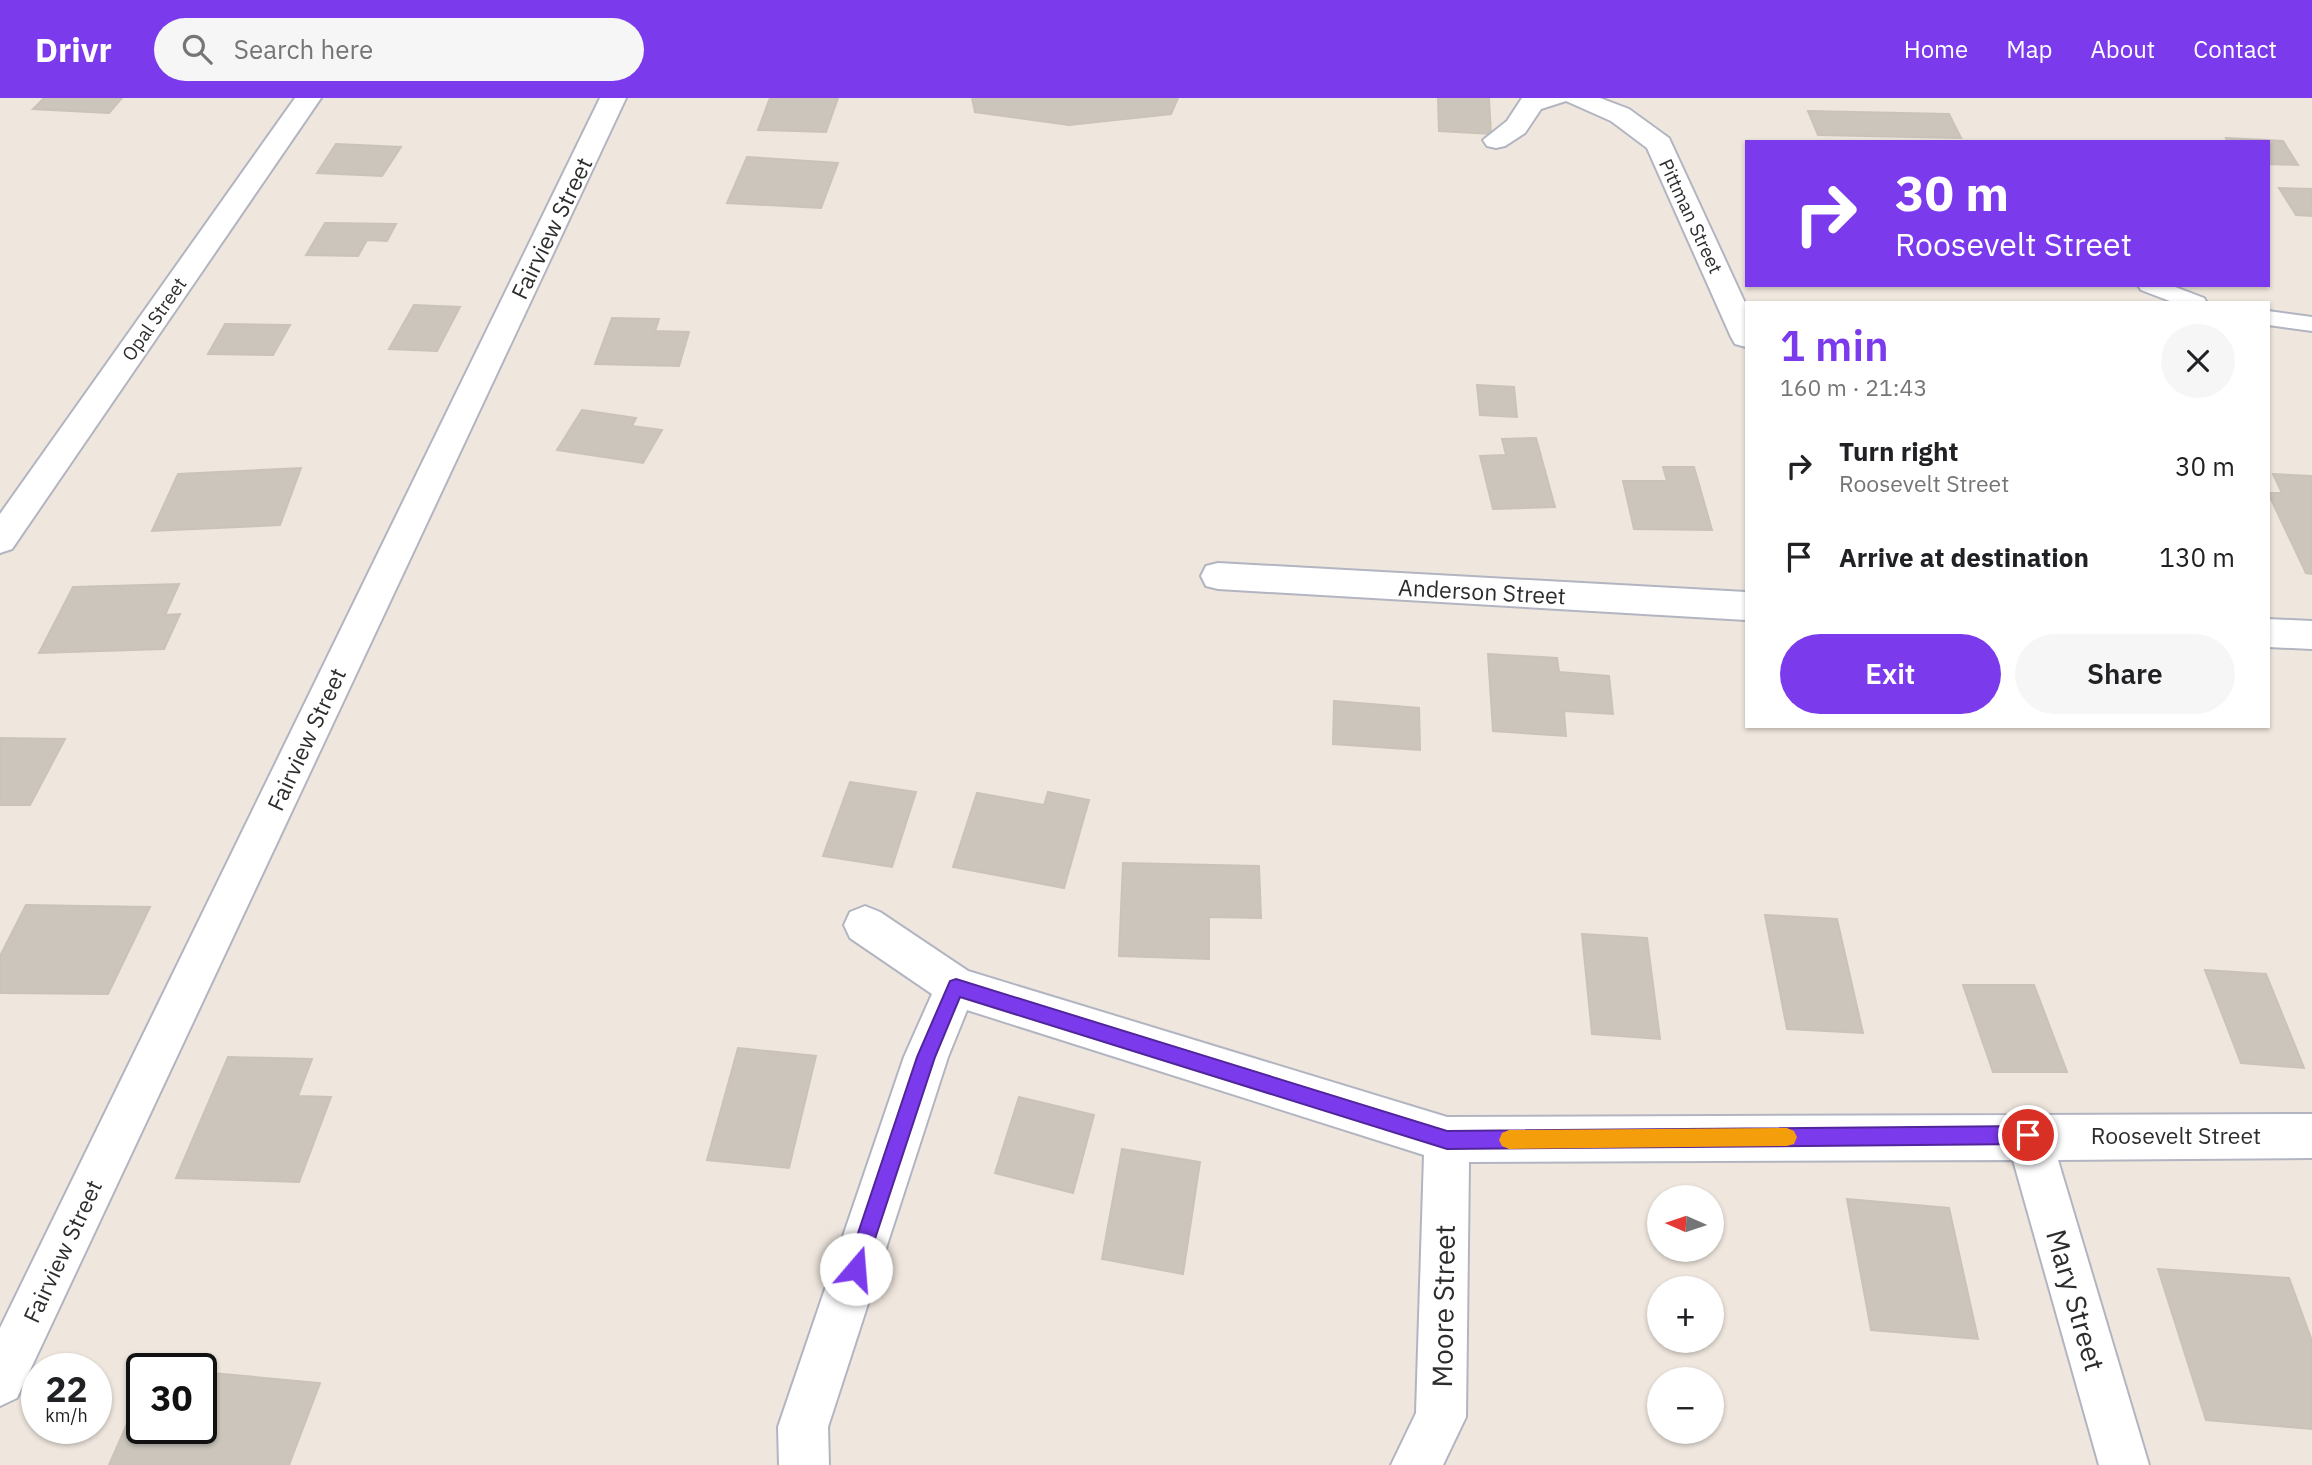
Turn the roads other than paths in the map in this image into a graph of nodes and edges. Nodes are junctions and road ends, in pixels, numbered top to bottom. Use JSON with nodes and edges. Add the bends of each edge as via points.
{"nodes":[{"id":1,"x":308,"y":98,"type":"edge"},
{"id":2,"x":613,"y":98,"type":"edge"},
{"id":3,"x":1555,"y":98,"type":"edge"},
{"id":4,"x":1577,"y":98,"type":"edge"},
{"id":5,"x":1496,"y":140,"type":"dead end"},
{"id":6,"x":2154,"y":287,"type":"edge"},
{"id":7,"x":2191,"y":301,"type":"edge"},
{"id":8,"x":2270,"y":318,"type":"edge"},
{"id":9,"x":2312,"y":324,"type":"edge"},
{"id":10,"x":1745,"y":335,"type":"edge"},
{"id":11,"x":0,"y":540,"type":"edge"},
{"id":12,"x":1218,"y":576,"type":"dead end"},
{"id":13,"x":1745,"y":606,"type":"edge"},
{"id":14,"x":2270,"y":633,"type":"edge"},
{"id":15,"x":2312,"y":635,"type":"edge"},
{"id":16,"x":865,"y":925,"type":"dead end"},
{"id":17,"x":956,"y":987,"type":"junction"},
{"id":18,"x":2028,"y":1135,"type":"junction"},
{"id":19,"x":2312,"y":1136,"type":"edge"},
{"id":20,"x":1447,"y":1140,"type":"junction"},
{"id":21,"x":0,"y":1381,"type":"edge"},
{"id":22,"x":804,"y":1465,"type":"edge"},
{"id":23,"x":1416,"y":1465,"type":"edge"},
{"id":24,"x":2123,"y":1465,"type":"edge"}],
"edges":[{"from":1,"to":11,"type":"street","name":"Opal Street"},
{"from":2,"to":21,"type":"street","name":"Fairview Street"},
{"from":3,"to":5,"type":"street","via":[[1539,98],[1525,110],[1517,126]]},
{"from":4,"to":10,"type":"street","name":"Pittman Street","via":[[1620,114],[1659,144]]},
{"from":6,"to":7,"type":"lane"},
{"from":8,"to":9,"type":"lane"},
{"from":12,"to":13,"type":"street","name":"Anderson Street"},
{"from":14,"to":15,"type":"street"},
{"from":16,"to":17,"type":"street","name":"Roosevelt Street"},
{"from":17,"to":20,"type":"street","name":"Roosevelt Street"},
{"from":17,"to":22,"type":"street","via":[[926,1057],[803,1427]]},
{"from":18,"to":19,"type":"street","name":"Roosevelt Street"},
{"from":18,"to":20,"type":"street","name":"Roosevelt Street"},
{"from":18,"to":24,"type":"street","name":"Mary Street"},
{"from":20,"to":23,"type":"street","name":"Moore Street","via":[[1441,1417]]}]}
